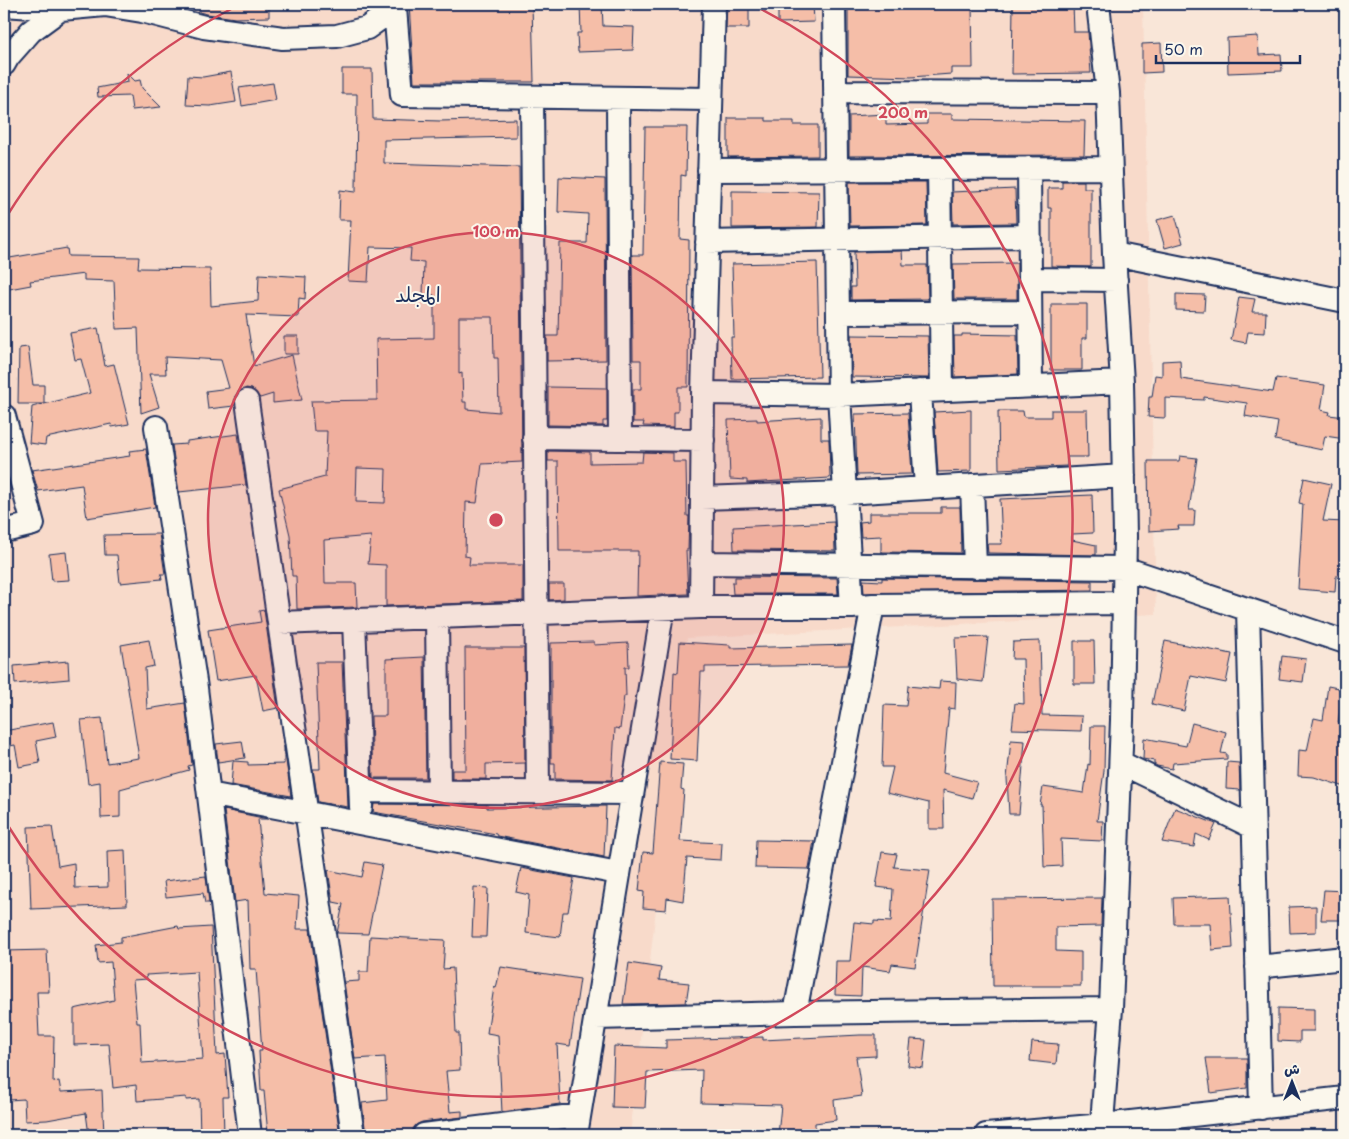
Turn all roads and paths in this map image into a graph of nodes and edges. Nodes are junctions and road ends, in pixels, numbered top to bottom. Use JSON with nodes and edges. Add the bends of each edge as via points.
{"nodes":[{"id":1,"x":4,"y":4,"type":"edge"},
{"id":2,"x":714,"y":4,"type":"edge"},
{"id":3,"x":834,"y":4,"type":"edge"},
{"id":4,"x":1098,"y":4,"type":"edge"},
{"id":5,"x":396,"y":6,"type":"edge"},
{"id":6,"x":142,"y":7,"type":"edge"},
{"id":7,"x":61,"y":9,"type":"junction"},
{"id":8,"x":4,"y":64,"type":"edge"},
{"id":9,"x":835,"y":92,"type":"junction"},
{"id":10,"x":1108,"y":93,"type":"junction"},
{"id":11,"x":532,"y":97,"type":"junction"},
{"id":12,"x":618,"y":98,"type":"junction"},
{"id":13,"x":711,"y":99,"type":"junction"},
{"id":14,"x":1028,"y":168,"type":"junction"},
{"id":15,"x":1109,"y":168,"type":"junction"},
{"id":16,"x":939,"y":169,"type":"junction"},
{"id":17,"x":709,"y":170,"type":"junction"},
{"id":18,"x":836,"y":170,"type":"junction"},
{"id":19,"x":1029,"y":236,"type":"junction"},
{"id":20,"x":940,"y":239,"type":"junction"},
{"id":21,"x":837,"y":240,"type":"junction"},
{"id":22,"x":707,"y":242,"type":"junction"},
{"id":23,"x":1114,"y":254,"type":"junction"},
{"id":24,"x":1030,"y":279,"type":"junction"},
{"id":25,"x":1116,"y":280,"type":"junction"},
{"id":26,"x":1345,"y":301,"type":"edge"},
{"id":27,"x":941,"y":312,"type":"junction"},
{"id":28,"x":1030,"y":312,"type":"junction"},
{"id":29,"x":838,"y":313,"type":"junction"},
{"id":30,"x":1122,"y":382,"type":"junction"},
{"id":31,"x":1031,"y":386,"type":"junction"},
{"id":32,"x":931,"y":391,"type":"junction"},
{"id":33,"x":703,"y":393,"type":"junction"},
{"id":34,"x":839,"y":395,"type":"junction"},
{"id":35,"x":247,"y":401,"type":"dead end"},
{"id":36,"x":4,"y":416,"type":"edge"},
{"id":37,"x":156,"y":427,"type":"dead end"},
{"id":38,"x":534,"y":438,"type":"junction"},
{"id":39,"x":620,"y":439,"type":"junction"},
{"id":40,"x":703,"y":440,"type":"junction"},
{"id":41,"x":1124,"y":476,"type":"junction"},
{"id":42,"x":972,"y":485,"type":"junction"},
{"id":43,"x":926,"y":488,"type":"junction"},
{"id":44,"x":845,"y":493,"type":"junction"},
{"id":45,"x":702,"y":498,"type":"junction"},
{"id":46,"x":4,"y":532,"type":"edge"},
{"id":47,"x":702,"y":563,"type":"junction"},
{"id":48,"x":850,"y":565,"type":"junction"},
{"id":49,"x":975,"y":567,"type":"junction"},
{"id":50,"x":1124,"y":568,"type":"junction"},
{"id":51,"x":1124,"y":603,"type":"junction"},
{"id":52,"x":862,"y":606,"type":"junction"},
{"id":53,"x":701,"y":607,"type":"junction"},
{"id":54,"x":663,"y":608,"type":"junction"},
{"id":55,"x":1248,"y":609,"type":"junction"},
{"id":56,"x":535,"y":613,"type":"junction"},
{"id":57,"x":438,"y":617,"type":"junction"},
{"id":58,"x":354,"y":620,"type":"junction"},
{"id":59,"x":279,"y":623,"type":"junction"},
{"id":60,"x":1345,"y":642,"type":"edge"},
{"id":61,"x":1121,"y":763,"type":"junction"},
{"id":62,"x":361,"y":791,"type":"junction"},
{"id":63,"x":439,"y":792,"type":"junction"},
{"id":64,"x":538,"y":792,"type":"junction"},
{"id":65,"x":631,"y":793,"type":"junction"},
{"id":66,"x":208,"y":794,"type":"junction"},
{"id":67,"x":306,"y":812,"type":"junction"},
{"id":68,"x":362,"y":823,"type":"junction"},
{"id":69,"x":1254,"y":827,"type":"junction"},
{"id":70,"x":618,"y":873,"type":"junction"},
{"id":71,"x":1345,"y":958,"type":"edge"},
{"id":72,"x":1257,"y":967,"type":"junction"},
{"id":73,"x":1111,"y":1009,"type":"junction"},
{"id":74,"x":794,"y":1013,"type":"junction"},
{"id":75,"x":595,"y":1018,"type":"junction"},
{"id":76,"x":1345,"y":1098,"type":"edge"},
{"id":77,"x":1261,"y":1108,"type":"junction"},
{"id":78,"x":577,"y":1125,"type":"edge"},
{"id":79,"x":1103,"y":1130,"type":"edge"},
{"id":80,"x":250,"y":1135,"type":"edge"},
{"id":81,"x":353,"y":1135,"type":"edge"},
{"id":82,"x":424,"y":1135,"type":"edge"},
{"id":83,"x":986,"y":1135,"type":"edge"}],
"edges":[{"from":1,"to":7,"type":"street"},
{"from":2,"to":13,"type":"street"},
{"from":3,"to":9,"type":"street"},
{"from":4,"to":10,"type":"street"},
{"from":5,"to":6,"type":"street","via":[[367,28],[337,36],[283,38],[204,27]]},
{"from":5,"to":11,"type":"street","via":[[402,95]]},
{"from":6,"to":7,"type":"street","via":[[105,5]]},
{"from":7,"to":8,"type":"street","via":[[31,31]]},
{"from":9,"to":10,"type":"street"},
{"from":9,"to":18,"type":"street"},
{"from":10,"to":15,"type":"street"},
{"from":11,"to":12,"type":"street"},
{"from":11,"to":38,"type":"street"},
{"from":12,"to":13,"type":"street"},
{"from":12,"to":39,"type":"street"},
{"from":13,"to":17,"type":"street"},
{"from":14,"to":15,"type":"street"},
{"from":14,"to":16,"type":"street"},
{"from":14,"to":19,"type":"street"},
{"from":15,"to":23,"type":"street"},
{"from":16,"to":18,"type":"street"},
{"from":16,"to":20,"type":"street"},
{"from":17,"to":18,"type":"street"},
{"from":17,"to":22,"type":"street"},
{"from":18,"to":21,"type":"street"},
{"from":19,"to":20,"type":"street"},
{"from":19,"to":24,"type":"street"},
{"from":20,"to":21,"type":"street"},
{"from":20,"to":27,"type":"street"},
{"from":21,"to":22,"type":"street"},
{"from":21,"to":29,"type":"street"},
{"from":22,"to":33,"type":"street"},
{"from":23,"to":25,"type":"street"},
{"from":23,"to":26,"type":"street"},
{"from":24,"to":25,"type":"street"},
{"from":24,"to":28,"type":"street"},
{"from":25,"to":30,"type":"street"},
{"from":27,"to":28,"type":"street"},
{"from":27,"to":29,"type":"street"},
{"from":27,"to":32,"type":"street"},
{"from":28,"to":31,"type":"street"},
{"from":29,"to":34,"type":"street"},
{"from":30,"to":31,"type":"street"},
{"from":30,"to":41,"type":"street"},
{"from":31,"to":32,"type":"street"},
{"from":32,"to":34,"type":"street"},
{"from":32,"to":43,"type":"street"},
{"from":33,"to":34,"type":"street"},
{"from":33,"to":40,"type":"street"},
{"from":34,"to":44,"type":"street"},
{"from":35,"to":59,"type":"street"},
{"from":36,"to":46,"type":"street","via":[[33,524]]},
{"from":37,"to":66,"type":"street","via":[[196,688]]},
{"from":38,"to":39,"type":"street"},
{"from":38,"to":56,"type":"street"},
{"from":39,"to":40,"type":"street"},
{"from":40,"to":45,"type":"street"},
{"from":41,"to":42,"type":"street"},
{"from":41,"to":50,"type":"street"},
{"from":42,"to":43,"type":"street"},
{"from":42,"to":49,"type":"street"},
{"from":43,"to":44,"type":"street"},
{"from":44,"to":45,"type":"street"},
{"from":44,"to":48,"type":"street"},
{"from":45,"to":47,"type":"street"},
{"from":47,"to":48,"type":"street"},
{"from":47,"to":53,"type":"street"},
{"from":48,"to":49,"type":"street"},
{"from":48,"to":52,"type":"street"},
{"from":49,"to":50,"type":"street"},
{"from":50,"to":51,"type":"street"},
{"from":50,"to":55,"type":"street"},
{"from":51,"to":52,"type":"street"},
{"from":51,"to":61,"type":"street"},
{"from":52,"to":53,"type":"street"},
{"from":52,"to":74,"type":"street"},
{"from":53,"to":54,"type":"street"},
{"from":54,"to":56,"type":"street"},
{"from":54,"to":65,"type":"street"},
{"from":55,"to":60,"type":"street"},
{"from":55,"to":69,"type":"street"},
{"from":56,"to":57,"type":"street"},
{"from":56,"to":64,"type":"street"},
{"from":57,"to":58,"type":"street"},
{"from":57,"to":63,"type":"street"},
{"from":58,"to":59,"type":"street"},
{"from":58,"to":62,"type":"street"},
{"from":59,"to":67,"type":"street"},
{"from":61,"to":69,"type":"street"},
{"from":61,"to":73,"type":"street"},
{"from":62,"to":63,"type":"street"},
{"from":62,"to":68,"type":"street"},
{"from":63,"to":64,"type":"street"},
{"from":64,"to":65,"type":"street"},
{"from":65,"to":70,"type":"street"},
{"from":66,"to":67,"type":"street"},
{"from":66,"to":80,"type":"street"},
{"from":67,"to":68,"type":"street"},
{"from":67,"to":81,"type":"street"},
{"from":68,"to":70,"type":"street"},
{"from":69,"to":72,"type":"street"},
{"from":70,"to":75,"type":"street"},
{"from":71,"to":72,"type":"street"},
{"from":72,"to":77,"type":"street"},
{"from":73,"to":74,"type":"street"},
{"from":73,"to":79,"type":"street"},
{"from":74,"to":75,"type":"street"},
{"from":75,"to":78,"type":"street"},
{"from":76,"to":77,"type":"street"},
{"from":77,"to":79,"type":"street"},
{"from":78,"to":82,"type":"street"},
{"from":79,"to":83,"type":"street"}]}
